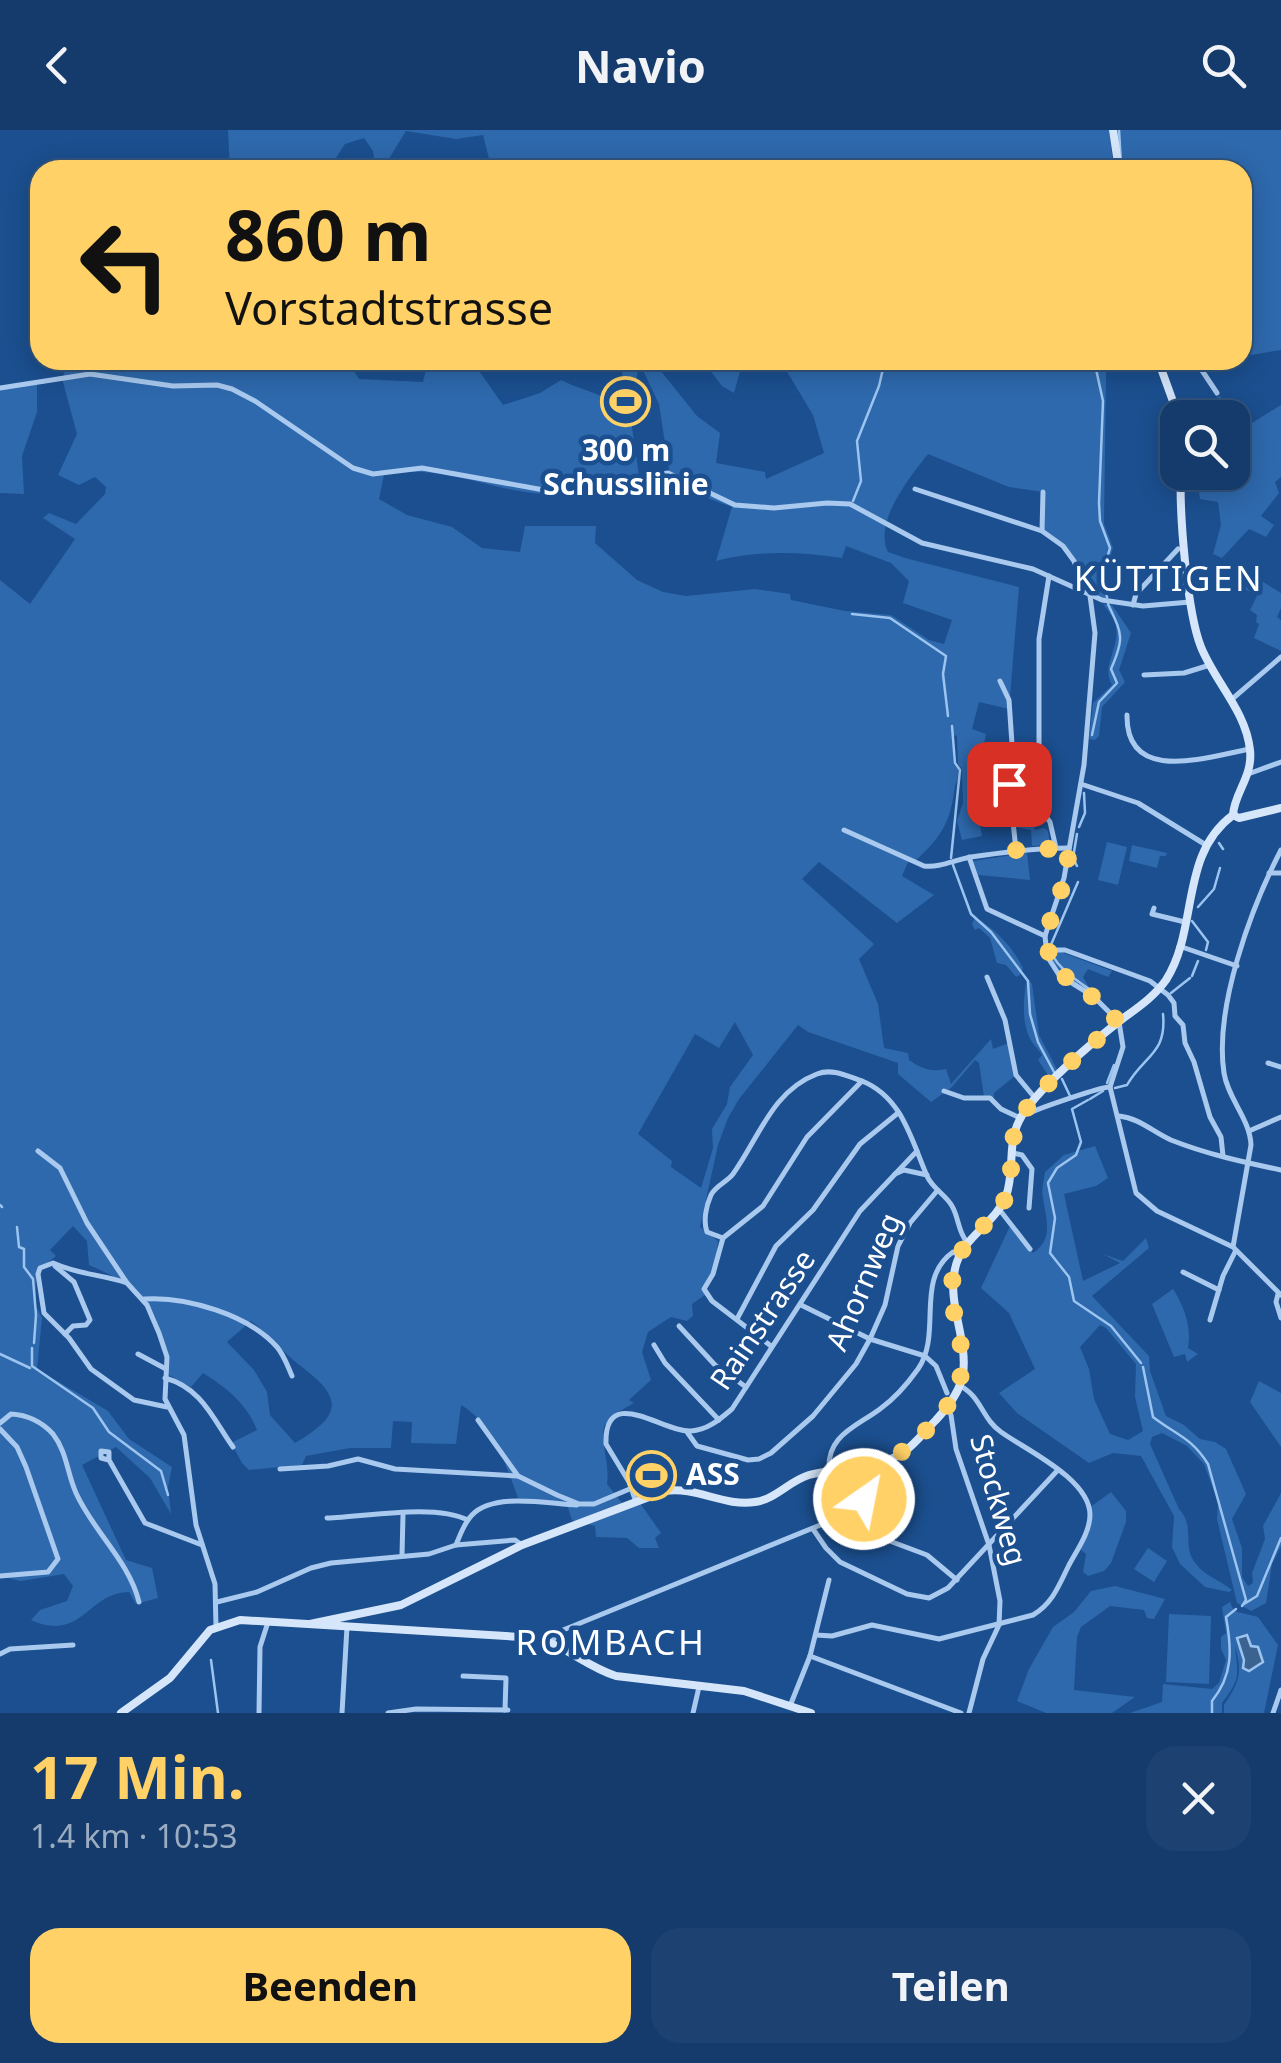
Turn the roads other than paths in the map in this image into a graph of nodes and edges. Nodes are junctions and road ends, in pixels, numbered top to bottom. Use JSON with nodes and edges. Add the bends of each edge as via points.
{"nodes":[{"id":1,"x":1113,"y":130,"type":"edge"},
{"id":2,"x":1118,"y":160,"type":"edge"},
{"id":3,"x":1162,"y":370,"type":"edge"},
{"id":4,"x":1201,"y":370,"type":"edge"},
{"id":5,"x":0,"y":388,"type":"edge"},
{"id":6,"x":1216,"y":393,"type":"dead end"},
{"id":7,"x":1172,"y":400,"type":"edge"},
{"id":8,"x":915,"y":490,"type":"dead end"},
{"id":9,"x":1183,"y":490,"type":"edge"},
{"id":10,"x":1043,"y":492,"type":"dead end"},
{"id":11,"x":1042,"y":531,"type":"junction"},
{"id":12,"x":1178,"y":549,"type":"dead end"},
{"id":13,"x":1049,"y":576,"type":"junction"},
{"id":14,"x":1080,"y":592,"type":"junction"},
{"id":15,"x":1090,"y":596,"type":"junction"},
{"id":16,"x":1192,"y":602,"type":"junction"},
{"id":17,"x":1134,"y":605,"type":"junction"},
{"id":18,"x":1281,"y":656,"type":"edge"},
{"id":19,"x":1210,"y":665,"type":"junction"},
{"id":20,"x":1144,"y":675,"type":"dead end"},
{"id":21,"x":1000,"y":681,"type":"dead end"},
{"id":22,"x":1231,"y":700,"type":"junction"},
{"id":23,"x":1126,"y":715,"type":"dead end"},
{"id":24,"x":1024,"y":745,"type":"dead end"},
{"id":25,"x":1250,"y":749,"type":"junction"},
{"id":26,"x":1281,"y":762,"type":"edge"},
{"id":27,"x":1248,"y":774,"type":"junction"},
{"id":28,"x":1009,"y":784,"type":"dead end"},
{"id":29,"x":1080,"y":784,"type":"junction"},
{"id":30,"x":1281,"y":808,"type":"edge"},
{"id":31,"x":1233,"y":815,"type":"junction"},
{"id":32,"x":844,"y":830,"type":"dead end"},
{"id":33,"x":1206,"y":845,"type":"junction"},
{"id":34,"x":1056,"y":848,"type":"junction"},
{"id":35,"x":1070,"y":848,"type":"junction"},
{"id":36,"x":1016,"y":850,"type":"junction"},
{"id":37,"x":1281,"y":850,"type":"edge"},
{"id":38,"x":969,"y":858,"type":"junction"},
{"id":39,"x":1269,"y":873,"type":"junction"},
{"id":40,"x":1281,"y":874,"type":"edge"},
{"id":41,"x":1154,"y":908,"type":"dead end"},
{"id":42,"x":1185,"y":922,"type":"junction"},
{"id":43,"x":1045,"y":936,"type":"junction"},
{"id":44,"x":1180,"y":946,"type":"junction"},
{"id":45,"x":1046,"y":950,"type":"junction"},
{"id":46,"x":1237,"y":966,"type":"junction"},
{"id":47,"x":987,"y":977,"type":"dead end"},
{"id":48,"x":1160,"y":988,"type":"junction"},
{"id":49,"x":1118,"y":1022,"type":"junction"},
{"id":50,"x":1268,"y":1063,"type":"dead end"},
{"id":51,"x":1281,"y":1067,"type":"edge"},
{"id":52,"x":862,"y":1081,"type":"junction"},
{"id":53,"x":1110,"y":1087,"type":"junction"},
{"id":54,"x":944,"y":1090,"type":"dead end"},
{"id":55,"x":1035,"y":1098,"type":"junction"},
{"id":56,"x":898,"y":1113,"type":"junction"},
{"id":57,"x":1025,"y":1116,"type":"junction"},
{"id":58,"x":1119,"y":1116,"type":"junction"},
{"id":59,"x":1281,"y":1118,"type":"edge"},
{"id":60,"x":1249,"y":1131,"type":"junction"},
{"id":61,"x":38,"y":1150,"type":"dead end"},
{"id":62,"x":916,"y":1151,"type":"junction"},
{"id":63,"x":1010,"y":1152,"type":"junction"},
{"id":64,"x":1223,"y":1156,"type":"junction"},
{"id":65,"x":1247,"y":1163,"type":"junction"},
{"id":66,"x":1281,"y":1170,"type":"edge"},
{"id":67,"x":892,"y":1175,"type":"junction"},
{"id":68,"x":926,"y":1175,"type":"junction"},
{"id":69,"x":938,"y":1190,"type":"junction"},
{"id":70,"x":1029,"y":1208,"type":"dead end"},
{"id":71,"x":998,"y":1209,"type":"junction"},
{"id":72,"x":723,"y":1238,"type":"junction"},
{"id":73,"x":967,"y":1242,"type":"junction"},
{"id":74,"x":1030,"y":1249,"type":"dead end"},
{"id":75,"x":1234,"y":1250,"type":"junction"},
{"id":76,"x":959,"y":1255,"type":"junction"},
{"id":77,"x":54,"y":1264,"type":"junction"},
{"id":78,"x":1183,"y":1272,"type":"dead end"},
{"id":79,"x":127,"y":1283,"type":"junction"},
{"id":80,"x":1219,"y":1290,"type":"junction"},
{"id":81,"x":1279,"y":1294,"type":"edge"},
{"id":82,"x":144,"y":1299,"type":"junction"},
{"id":83,"x":802,"y":1304,"type":"junction"},
{"id":84,"x":1281,"y":1318,"type":"edge"},
{"id":85,"x":737,"y":1319,"type":"junction"},
{"id":86,"x":1210,"y":1320,"type":"dead end"},
{"id":87,"x":679,"y":1326,"type":"dead end"},
{"id":88,"x":65,"y":1334,"type":"junction"},
{"id":89,"x":870,"y":1338,"type":"junction"},
{"id":90,"x":654,"y":1345,"type":"dead end"},
{"id":91,"x":771,"y":1346,"type":"junction"},
{"id":92,"x":138,"y":1354,"type":"dead end"},
{"id":93,"x":925,"y":1356,"type":"junction"},
{"id":94,"x":166,"y":1369,"type":"junction"},
{"id":95,"x":292,"y":1376,"type":"dead end"},
{"id":96,"x":165,"y":1378,"type":"junction"},
{"id":97,"x":960,"y":1386,"type":"junction"},
{"id":98,"x":746,"y":1387,"type":"junction"},
{"id":99,"x":947,"y":1393,"type":"dead end"},
{"id":100,"x":167,"y":1407,"type":"junction"},
{"id":101,"x":951,"y":1415,"type":"dead end"},
{"id":102,"x":478,"y":1420,"type":"dead end"},
{"id":103,"x":718,"y":1420,"type":"junction"},
{"id":104,"x":0,"y":1426,"type":"edge"},
{"id":105,"x":687,"y":1432,"type":"junction"},
{"id":106,"x":232,"y":1447,"type":"dead end"},
{"id":107,"x":109,"y":1460,"type":"dead end"},
{"id":108,"x":888,"y":1460,"type":"junction"},
{"id":109,"x":280,"y":1469,"type":"dead end"},
{"id":110,"x":1058,"y":1471,"type":"junction"},
{"id":111,"x":829,"y":1472,"type":"junction"},
{"id":112,"x":518,"y":1476,"type":"junction"},
{"id":113,"x":632,"y":1488,"type":"junction"},
{"id":114,"x":636,"y":1502,"type":"junction"},
{"id":115,"x":580,"y":1504,"type":"junction"},
{"id":116,"x":855,"y":1508,"type":"junction"},
{"id":117,"x":403,"y":1514,"type":"junction"},
{"id":118,"x":326,"y":1518,"type":"dead end"},
{"id":119,"x":468,"y":1520,"type":"junction"},
{"id":120,"x":813,"y":1528,"type":"junction"},
{"id":121,"x":456,"y":1544,"type":"junction"},
{"id":122,"x":522,"y":1545,"type":"junction"},
{"id":123,"x":989,"y":1545,"type":"junction"},
{"id":124,"x":202,"y":1546,"type":"junction"},
{"id":125,"x":402,"y":1555,"type":"junction"},
{"id":126,"x":0,"y":1576,"type":"edge"},
{"id":127,"x":829,"y":1580,"type":"dead end"},
{"id":128,"x":957,"y":1580,"type":"junction"},
{"id":129,"x":139,"y":1602,"type":"dead end"},
{"id":130,"x":216,"y":1602,"type":"junction"},
{"id":131,"x":268,"y":1622,"type":"junction"},
{"id":132,"x":310,"y":1624,"type":"junction"},
{"id":133,"x":998,"y":1625,"type":"junction"},
{"id":134,"x":216,"y":1627,"type":"junction"},
{"id":135,"x":347,"y":1627,"type":"junction"},
{"id":136,"x":816,"y":1636,"type":"junction"},
{"id":137,"x":552,"y":1642,"type":"junction"},
{"id":138,"x":73,"y":1646,"type":"dead end"},
{"id":139,"x":0,"y":1654,"type":"edge"},
{"id":140,"x":810,"y":1656,"type":"junction"},
{"id":141,"x":462,"y":1676,"type":"dead end"},
{"id":142,"x":700,"y":1684,"type":"junction"},
{"id":143,"x":1281,"y":1690,"type":"edge"},
{"id":144,"x":790,"y":1706,"type":"junction"},
{"id":145,"x":121,"y":1713,"type":"edge"},
{"id":146,"x":260,"y":1713,"type":"edge"},
{"id":147,"x":342,"y":1713,"type":"edge"},
{"id":148,"x":388,"y":1713,"type":"edge"},
{"id":149,"x":693,"y":1713,"type":"edge"},
{"id":150,"x":811,"y":1713,"type":"edge"},
{"id":151,"x":961,"y":1713,"type":"edge"},
{"id":152,"x":969,"y":1713,"type":"edge"},
{"id":153,"x":1273,"y":1713,"type":"edge"}],
"edges":[{"from":1,"to":2,"type":"street"},
{"from":3,"to":7,"type":"street"},
{"from":4,"to":6,"type":"street"},
{"from":5,"to":13,"type":"street","via":[[90,374],[216,385],[232,388],[365,472],[422,468],[555,492],[668,473],[735,505],[850,504],[922,543]]},
{"from":8,"to":11,"type":"street"},
{"from":9,"to":16,"type":"street"},
{"from":10,"to":11,"type":"street"},
{"from":11,"to":14,"type":"street","via":[[1074,560]]},
{"from":12,"to":17,"type":"street","via":[[1136,594]]},
{"from":13,"to":14,"type":"street"},
{"from":13,"to":24,"type":"street","via":[[1039,639],[1039,750]]},
{"from":14,"to":15,"type":"street"},
{"from":15,"to":17,"type":"street"},
{"from":15,"to":29,"type":"street","via":[[1095,634]]},
{"from":16,"to":17,"type":"street"},
{"from":16,"to":19,"type":"street"},
{"from":18,"to":22,"type":"street"},
{"from":19,"to":20,"type":"street"},
{"from":19,"to":22,"type":"street"},
{"from":21,"to":34,"type":"street","via":[[1009,700],[1012,744]]},
{"from":22,"to":25,"type":"street"},
{"from":23,"to":25,"type":"street","via":[[1131,743],[1150,760]]},
{"from":25,"to":27,"type":"street"},
{"from":26,"to":27,"type":"street"},
{"from":27,"to":31,"type":"street"},
{"from":28,"to":36,"type":"street"},
{"from":29,"to":33,"type":"street","via":[[1138,803]]},
{"from":29,"to":35,"type":"street"},
{"from":30,"to":31,"type":"street"},
{"from":31,"to":33,"type":"street"},
{"from":32,"to":38,"type":"street","via":[[924,866]]},
{"from":33,"to":42,"type":"street"},
{"from":34,"to":35,"type":"street"},
{"from":34,"to":36,"type":"street"},
{"from":35,"to":43,"type":"street"},
{"from":36,"to":38,"type":"street"},
{"from":37,"to":39,"type":"street"},
{"from":38,"to":43,"type":"street","via":[[986,909]]},
{"from":39,"to":40,"type":"street"},
{"from":39,"to":46,"type":"street"},
{"from":41,"to":42,"type":"street","via":[[1152,914]]},
{"from":42,"to":44,"type":"street"},
{"from":43,"to":45,"type":"street"},
{"from":44,"to":46,"type":"street"},
{"from":44,"to":48,"type":"street"},
{"from":45,"to":48,"type":"street","via":[[1065,950]]},
{"from":45,"to":49,"type":"street","via":[[1059,975]]},
{"from":46,"to":60,"type":"street","via":[[1224,1010],[1223,1063],[1230,1097]]},
{"from":47,"to":55,"type":"street","via":[[1018,1079]]},
{"from":48,"to":49,"type":"street"},
{"from":48,"to":64,"type":"street","via":[[1183,1025]]},
{"from":49,"to":53,"type":"street","via":[[1124,1048]]},
{"from":49,"to":55,"type":"street"},
{"from":50,"to":51,"type":"street"},
{"from":52,"to":56,"type":"street","via":[[888,1094]]},
{"from":52,"to":72,"type":"street","via":[[806,1138],[763,1206]]},
{"from":52,"to":72,"type":"street","via":[[822,1072],[773,1108],[734,1172],[712,1191],[704,1223],[707,1232]]},
{"from":53,"to":57,"type":"street"},
{"from":53,"to":58,"type":"street"},
{"from":54,"to":57,"type":"street","via":[[990,1098]]},
{"from":55,"to":57,"type":"street"},
{"from":56,"to":62,"type":"street"},
{"from":56,"to":85,"type":"street","via":[[860,1144],[813,1210],[776,1246]]},
{"from":57,"to":63,"type":"street"},
{"from":58,"to":64,"type":"street"},
{"from":58,"to":75,"type":"street","via":[[1136,1193],[1157,1211]]},
{"from":59,"to":60,"type":"street"},
{"from":60,"to":65,"type":"street"},
{"from":61,"to":79,"type":"street","via":[[60,1168]]},
{"from":62,"to":67,"type":"street","name":"Rainstrasse"},
{"from":62,"to":68,"type":"street"},
{"from":63,"to":70,"type":"street","via":[[1022,1155],[1032,1170]]},
{"from":63,"to":71,"type":"street","via":[[1008,1192]]},
{"from":64,"to":65,"type":"street"},
{"from":65,"to":66,"type":"street"},
{"from":65,"to":75,"type":"street"},
{"from":67,"to":68,"type":"street"},
{"from":67,"to":83,"type":"street","name":"Rainstrasse","via":[[860,1211]]},
{"from":68,"to":69,"type":"street"},
{"from":69,"to":73,"type":"street"},
{"from":69,"to":89,"type":"street","name":"Ahornweg","via":[[898,1246],[887,1300]]},
{"from":71,"to":73,"type":"street"},
{"from":71,"to":74,"type":"street"},
{"from":72,"to":85,"type":"street","via":[[704,1289]]},
{"from":73,"to":76,"type":"street"},
{"from":75,"to":80,"type":"street"},
{"from":75,"to":81,"type":"street"},
{"from":76,"to":93,"type":"street","via":[[946,1257],[934,1274]]},
{"from":76,"to":97,"type":"street","via":[[953,1291],[963,1356]]},
{"from":77,"to":79,"type":"street"},
{"from":77,"to":88,"type":"street","via":[[40,1268],[39,1300]]},
{"from":77,"to":88,"type":"street","via":[[74,1282],[90,1316]]},
{"from":78,"to":80,"type":"street"},
{"from":79,"to":82,"type":"street"},
{"from":80,"to":86,"type":"street"},
{"from":81,"to":84,"type":"street"},
{"from":82,"to":94,"type":"street"},
{"from":82,"to":95,"type":"street","via":[[245,1321],[278,1348]]},
{"from":83,"to":89,"type":"street"},
{"from":83,"to":91,"type":"street","name":"Rainstrasse"},
{"from":85,"to":91,"type":"street"},
{"from":87,"to":98,"type":"street"},
{"from":88,"to":100,"type":"street","via":[[100,1376],[134,1400]]},
{"from":89,"to":93,"type":"street"},
{"from":89,"to":105,"type":"street","name":"Ahornweg","via":[[813,1416],[765,1457],[748,1460],[697,1446]]},
{"from":90,"to":103,"type":"street"},
{"from":91,"to":98,"type":"street","name":"Rainstrasse"},
{"from":92,"to":94,"type":"street"},
{"from":93,"to":99,"type":"street"},
{"from":93,"to":111,"type":"street","via":[[886,1405],[839,1438]]},
{"from":94,"to":96,"type":"street"},
{"from":96,"to":100,"type":"street"},
{"from":96,"to":106,"type":"street","via":[[202,1400]]},
{"from":97,"to":108,"type":"street","via":[[918,1438]]},
{"from":97,"to":110,"type":"street","via":[[998,1431]]},
{"from":98,"to":103,"type":"street","name":"Rainstrasse"},
{"from":100,"to":124,"type":"street","via":[[184,1434]]},
{"from":101,"to":123,"type":"street","name":"Stockweg"},
{"from":102,"to":112,"type":"street"},
{"from":103,"to":105,"type":"street","name":"Rainstrasse"},
{"from":104,"to":126,"type":"street","via":[[26,1467],[58,1559],[48,1572]]},
{"from":104,"to":129,"type":"street","via":[[11,1414],[22,1414],[49,1430],[67,1459],[78,1498]]},
{"from":105,"to":113,"type":"street","via":[[636,1412],[615,1419],[606,1444]]},
{"from":107,"to":124,"type":"street","via":[[144,1523]]},
{"from":108,"to":111,"type":"street"},
{"from":108,"to":116,"type":"street","via":[[890,1468]]},
{"from":109,"to":112,"type":"street","via":[[358,1459],[395,1469]]},
{"from":110,"to":123,"type":"street"},
{"from":110,"to":133,"type":"street","via":[[1085,1496],[1086,1533],[1047,1606]]},
{"from":111,"to":114,"type":"street","via":[[758,1502],[679,1489]]},
{"from":112,"to":115,"type":"street"},
{"from":113,"to":114,"type":"street"},
{"from":113,"to":115,"type":"street"},
{"from":114,"to":122,"type":"street"},
{"from":115,"to":119,"type":"street","via":[[521,1500],[480,1508]]},
{"from":116,"to":120,"type":"street"},
{"from":116,"to":128,"type":"street","via":[[871,1534],[927,1554]]},
{"from":117,"to":118,"type":"street"},
{"from":117,"to":119,"type":"street","via":[[450,1513]]},
{"from":117,"to":125,"type":"street"},
{"from":119,"to":121,"type":"street"},
{"from":120,"to":128,"type":"street","via":[[840,1562],[915,1598],[937,1596]]},
{"from":120,"to":137,"type":"street","via":[[558,1632]]},
{"from":121,"to":122,"type":"street"},
{"from":121,"to":125,"type":"street"},
{"from":122,"to":132,"type":"street","via":[[400,1605]]},
{"from":123,"to":128,"type":"street"},
{"from":123,"to":133,"type":"street","name":"Stockweg"},
{"from":124,"to":130,"type":"street"},
{"from":125,"to":130,"type":"street","via":[[311,1568]]},
{"from":127,"to":136,"type":"street"},
{"from":130,"to":134,"type":"street"},
{"from":131,"to":132,"type":"street"},
{"from":131,"to":134,"type":"street"},
{"from":131,"to":146,"type":"street","via":[[260,1652]]},
{"from":132,"to":135,"type":"street"},
{"from":133,"to":136,"type":"street","via":[[939,1639],[872,1625]]},
{"from":133,"to":152,"type":"street","name":"Stockweg"},
{"from":134,"to":145,"type":"street","via":[[158,1688]]},
{"from":135,"to":137,"type":"street"},
{"from":135,"to":147,"type":"street"},
{"from":136,"to":140,"type":"street"},
{"from":137,"to":142,"type":"street","via":[[616,1676]]},
{"from":138,"to":139,"type":"street"},
{"from":140,"to":144,"type":"street"},
{"from":140,"to":151,"type":"street"},
{"from":141,"to":148,"type":"street","via":[[506,1678],[507,1710]]},
{"from":142,"to":144,"type":"street"},
{"from":142,"to":149,"type":"street"},
{"from":143,"to":153,"type":"street"},
{"from":144,"to":150,"type":"street"}]}
